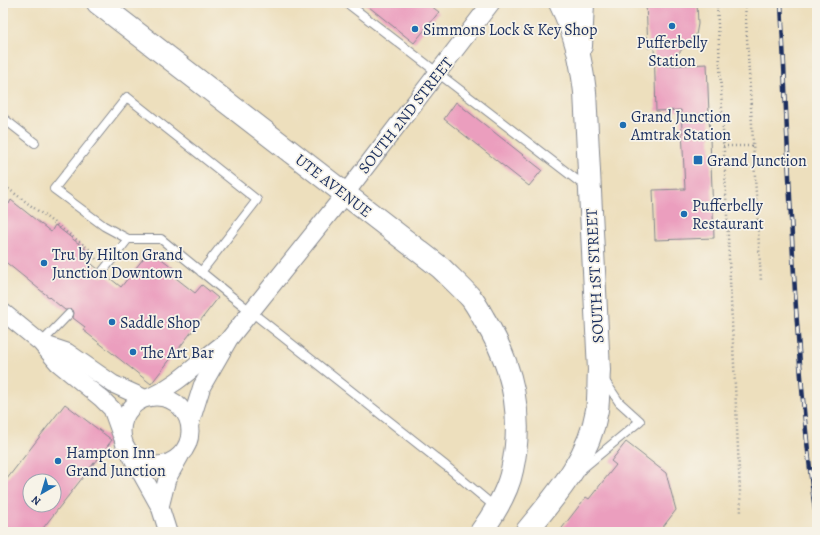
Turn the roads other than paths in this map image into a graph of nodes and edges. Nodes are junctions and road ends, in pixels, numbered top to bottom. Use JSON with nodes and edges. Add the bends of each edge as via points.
{"nodes":[{"id":1,"x":98,"y":3,"type":"edge"},
{"id":2,"x":348,"y":3,"type":"edge"},
{"id":3,"x":491,"y":3,"type":"edge"},
{"id":4,"x":560,"y":3,"type":"edge"},
{"id":5,"x":583,"y":3,"type":"edge"},
{"id":6,"x":580,"y":58,"type":"junction"},
{"id":7,"x":437,"y":73,"type":"junction"},
{"id":8,"x":3,"y":118,"type":"edge"},
{"id":9,"x":35,"y":143,"type":"dead end"},
{"id":10,"x":590,"y":190,"type":"junction"},
{"id":11,"x":345,"y":194,"type":"junction"},
{"id":12,"x":128,"y":239,"type":"junction"},
{"id":13,"x":104,"y":269,"type":"road end"},
{"id":14,"x":201,"y":272,"type":"junction"},
{"id":15,"x":250,"y":311,"type":"junction"},
{"id":16,"x":3,"y":312,"type":"edge"},
{"id":17,"x":69,"y":314,"type":"dead end"},
{"id":18,"x":229,"y":339,"type":"junction"},
{"id":19,"x":41,"y":344,"type":"junction"},
{"id":20,"x":599,"y":370,"type":"junction"},
{"id":21,"x":146,"y":398,"type":"junction"},
{"id":22,"x":190,"y":424,"type":"junction"},
{"id":23,"x":122,"y":436,"type":"junction"},
{"id":24,"x":129,"y":452,"type":"junction"},
{"id":25,"x":180,"y":456,"type":"junction"},
{"id":26,"x":563,"y":486,"type":"junction"},
{"id":27,"x":160,"y":507,"type":"junction"},
{"id":28,"x":495,"y":508,"type":"junction"},
{"id":29,"x":168,"y":532,"type":"edge"},
{"id":30,"x":481,"y":532,"type":"edge"},
{"id":31,"x":526,"y":532,"type":"edge"}],
"edges":[{"from":1,"to":11,"type":"highway","name":"UTE AVENUE"},
{"from":2,"to":7,"type":"lane"},
{"from":3,"to":7,"type":"street","name":"SOUTH 2ND STREET"},
{"from":4,"to":6,"type":"highway","name":"SOUTH 1ST STREET","via":[[571,26]]},
{"from":5,"to":6,"type":"highway"},
{"from":6,"to":10,"type":"highway","name":"SOUTH 1ST STREET","via":[[585,92]]},
{"from":7,"to":10,"type":"lane"},
{"from":7,"to":11,"type":"street","name":"SOUTH 2ND STREET"},
{"from":8,"to":9,"type":"lane"},
{"from":10,"to":20,"type":"highway","name":"SOUTH 1ST STREET"},
{"from":11,"to":15,"type":"street","name":"SOUTH 2ND STREET"},
{"from":11,"to":28,"type":"highway","name":"UTE AVENUE","via":[[441,268],[472,299],[491,330],[508,368],[516,408],[516,446],[512,472]]},
{"from":12,"to":13,"type":"lane"},
{"from":12,"to":14,"type":"lane","via":[[161,239]]},
{"from":12,"to":14,"type":"lane","via":[[104,226],[54,189],[127,97],[257,200]]},
{"from":14,"to":15,"type":"lane"},
{"from":15,"to":18,"type":"street","name":"SOUTH 2ND STREET"},
{"from":15,"to":28,"type":"lane","via":[[446,466]]},
{"from":16,"to":19,"type":"street"},
{"from":17,"to":19,"type":"lane"},
{"from":18,"to":21,"type":"street","name":"SOUTH 2ND STREET","via":[[188,374],[168,388]]},
{"from":18,"to":22,"type":"street","name":"SOUTH 2ND STREET","via":[[202,386]]},
{"from":19,"to":21,"type":"street","via":[[67,352],[113,384]]},
{"from":19,"to":23,"type":"street","via":[[58,363],[90,387],[112,409]]},
{"from":20,"to":26,"type":"highway","name":"SOUTH 1ST STREET","via":[[597,410],[590,437],[578,463]]},
{"from":20,"to":26,"type":"lane","via":[[619,402],[640,421]]},
{"from":21,"to":22,"type":"street","via":[[164,397],[177,403],[186,413]]},
{"from":21,"to":23,"type":"street","via":[[134,404],[126,414]]},
{"from":22,"to":25,"type":"street","via":[[188,443]]},
{"from":23,"to":24,"type":"street"},
{"from":24,"to":25,"type":"street","via":[[141,462],[155,465],[169,463]]},
{"from":24,"to":27,"type":"street"},
{"from":25,"to":27,"type":"street","via":[[167,479]]},
{"from":26,"to":31,"type":"highway","name":"SOUTH 1ST STREET"},
{"from":27,"to":29,"type":"street"},
{"from":28,"to":30,"type":"highway"}]}
